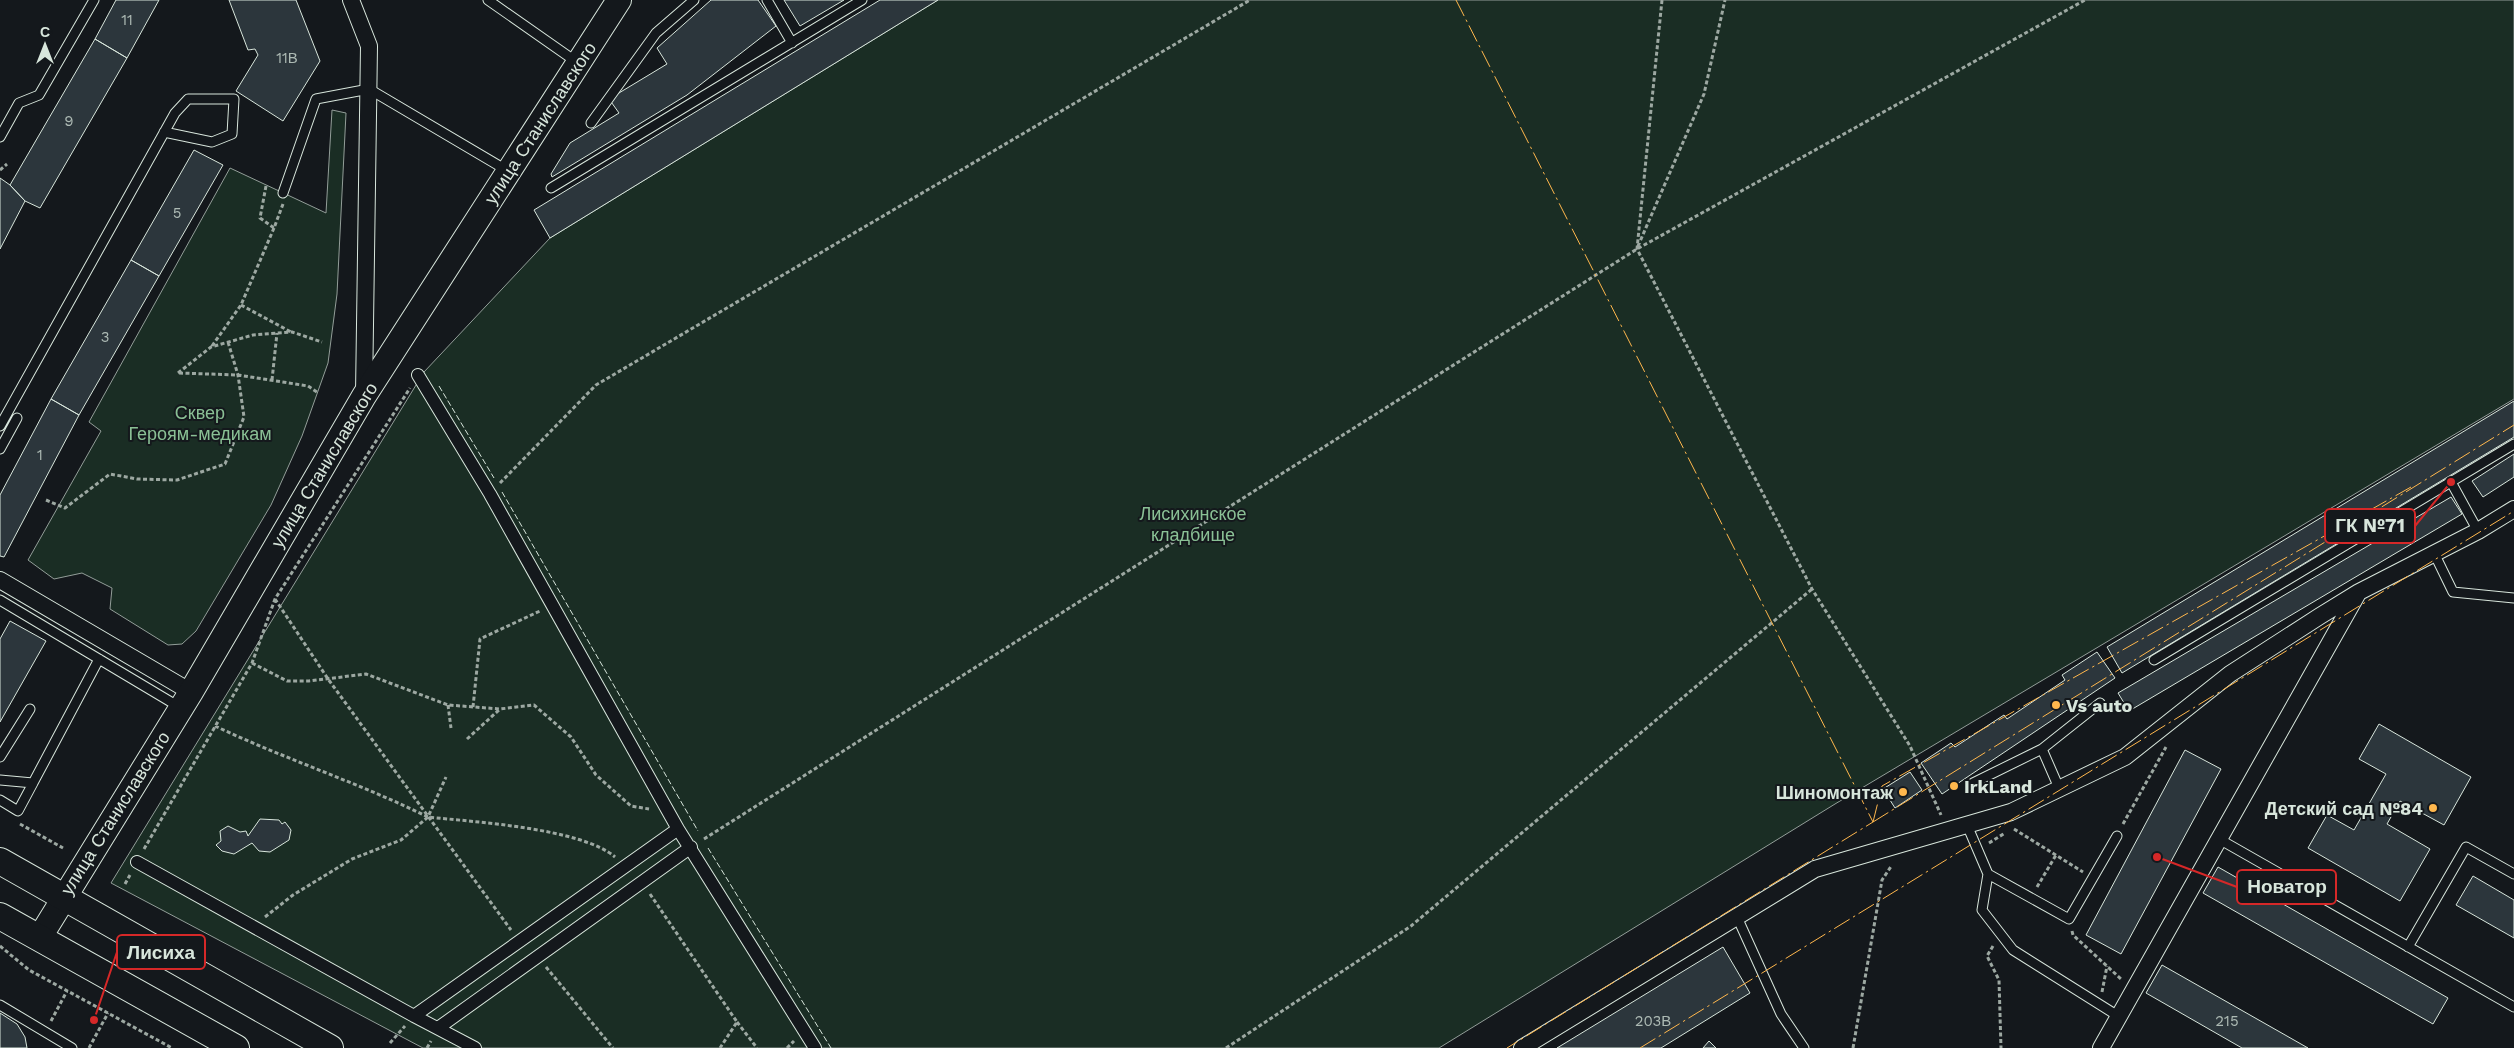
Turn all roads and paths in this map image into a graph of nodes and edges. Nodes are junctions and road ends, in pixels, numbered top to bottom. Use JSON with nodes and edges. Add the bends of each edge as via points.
{"nodes":[{"id":1,"x":94,"y":0,"type":"edge"},
{"id":2,"x":351,"y":0,"type":"edge"},
{"id":3,"x":488,"y":0,"type":"edge"},
{"id":4,"x":619,"y":0,"type":"edge"},
{"id":5,"x":694,"y":0,"type":"edge"},
{"id":6,"x":767,"y":0,"type":"edge"},
{"id":7,"x":862,"y":0,"type":"edge"},
{"id":8,"x":1250,"y":0,"type":"edge"},
{"id":9,"x":1662,"y":0,"type":"edge"},
{"id":10,"x":1725,"y":0,"type":"edge"},
{"id":11,"x":2085,"y":0,"type":"edge"},
{"id":12,"x":792,"y":43,"type":"junction"},
{"id":13,"x":578,"y":63,"type":"junction"},
{"id":14,"x":369,"y":89,"type":"junction"},
{"id":15,"x":591,"y":123,"type":"dead end"},
{"id":16,"x":164,"y":132,"type":"junction"},
{"id":17,"x":0,"y":137,"type":"edge"},
{"id":18,"x":7,"y":164,"type":"dead end"},
{"id":19,"x":0,"y":170,"type":"edge"},
{"id":20,"x":508,"y":172,"type":"junction"},
{"id":21,"x":266,"y":186,"type":"dead end"},
{"id":22,"x":551,"y":188,"type":"dead end"},
{"id":23,"x":284,"y":196,"type":"joint"},
{"id":24,"x":274,"y":228,"type":"junction"},
{"id":25,"x":1637,"y":249,"type":"junction"},
{"id":26,"x":241,"y":305,"type":"junction"},
{"id":27,"x":292,"y":332,"type":"junction"},
{"id":28,"x":277,"y":333,"type":"junction"},
{"id":29,"x":228,"y":342,"type":"junction"},
{"id":30,"x":322,"y":342,"type":"dead end"},
{"id":31,"x":211,"y":347,"type":"junction"},
{"id":32,"x":238,"y":375,"type":"junction"},
{"id":33,"x":418,"y":375,"type":"joint"},
{"id":34,"x":272,"y":380,"type":"junction"},
{"id":35,"x":318,"y":392,"type":"dead end"},
{"id":36,"x":364,"y":396,"type":"junction"},
{"id":37,"x":17,"y":418,"type":"dead end"},
{"id":38,"x":0,"y":426,"type":"edge"},
{"id":39,"x":2514,"y":444,"type":"edge"},
{"id":40,"x":0,"y":449,"type":"edge"},
{"id":41,"x":2451,"y":482,"type":"junction"},
{"id":42,"x":490,"y":494,"type":"junction"},
{"id":43,"x":46,"y":500,"type":"dead end"},
{"id":44,"x":2514,"y":509,"type":"edge"},
{"id":45,"x":2478,"y":531,"type":"junction"},
{"id":46,"x":2434,"y":554,"type":"junction"},
{"id":47,"x":0,"y":580,"type":"edge"},
{"id":48,"x":1812,"y":589,"type":"junction"},
{"id":49,"x":2359,"y":592,"type":"junction"},
{"id":50,"x":2514,"y":598,"type":"edge"},
{"id":51,"x":274,"y":599,"type":"junction"},
{"id":52,"x":0,"y":600,"type":"edge"},
{"id":53,"x":552,"y":606,"type":"junction"},
{"id":54,"x":98,"y":659,"type":"junction"},
{"id":55,"x":2154,"y":660,"type":"dead end"},
{"id":56,"x":252,"y":663,"type":"junction"},
{"id":57,"x":328,"y":679,"type":"junction"},
{"id":58,"x":186,"y":700,"type":"junction"},
{"id":59,"x":2100,"y":703,"type":"dead end"},
{"id":60,"x":448,"y":705,"type":"junction"},
{"id":61,"x":473,"y":707,"type":"junction"},
{"id":62,"x":30,"y":709,"type":"dead end"},
{"id":63,"x":500,"y":709,"type":"junction"},
{"id":64,"x":215,"y":726,"type":"junction"},
{"id":65,"x":2163,"y":726,"type":"junction"},
{"id":66,"x":451,"y":728,"type":"dead end"},
{"id":67,"x":467,"y":738,"type":"dead end"},
{"id":68,"x":2042,"y":749,"type":"junction"},
{"id":69,"x":0,"y":757,"type":"edge"},
{"id":70,"x":446,"y":777,"type":"dead end"},
{"id":71,"x":0,"y":780,"type":"edge"},
{"id":72,"x":33,"y":783,"type":"junction"},
{"id":73,"x":1973,"y":783,"type":"dead end"},
{"id":74,"x":2059,"y":788,"type":"junction"},
{"id":75,"x":0,"y":800,"type":"edge"},
{"id":76,"x":668,"y":812,"type":"junction"},
{"id":77,"x":428,"y":817,"type":"junction"},
{"id":78,"x":16,"y":822,"type":"dead end"},
{"id":79,"x":1967,"y":825,"type":"junction"},
{"id":80,"x":678,"y":829,"type":"junction"},
{"id":81,"x":1949,"y":831,"type":"junction"},
{"id":82,"x":2117,"y":836,"type":"joint"},
{"id":83,"x":2219,"y":839,"type":"junction"},
{"id":84,"x":1909,"y":842,"type":"junction"},
{"id":85,"x":691,"y":847,"type":"junction"},
{"id":86,"x":63,"y":848,"type":"dead end"},
{"id":87,"x":1977,"y":849,"type":"junction"},
{"id":88,"x":2056,"y":855,"type":"junction"},
{"id":89,"x":0,"y":862,"type":"edge"},
{"id":90,"x":136,"y":862,"type":"joint"},
{"id":91,"x":625,"y":866,"type":"junction"},
{"id":92,"x":1988,"y":874,"type":"junction"},
{"id":93,"x":2514,"y":874,"type":"edge"},
{"id":94,"x":2092,"y":878,"type":"junction"},
{"id":95,"x":642,"y":882,"type":"junction"},
{"id":96,"x":63,"y":896,"type":"junction"},
{"id":97,"x":2031,"y":898,"type":"junction"},
{"id":98,"x":0,"y":916,"type":"edge"},
{"id":99,"x":1737,"y":917,"type":"junction"},
{"id":100,"x":2069,"y":919,"type":"junction"},
{"id":101,"x":253,"y":927,"type":"junction"},
{"id":102,"x":2000,"y":932,"type":"junction"},
{"id":103,"x":40,"y":937,"type":"junction"},
{"id":104,"x":519,"y":942,"type":"junction"},
{"id":105,"x":0,"y":946,"type":"edge"},
{"id":106,"x":2408,"y":947,"type":"junction"},
{"id":107,"x":538,"y":957,"type":"junction"},
{"id":108,"x":2107,"y":966,"type":"junction"},
{"id":109,"x":2134,"y":990,"type":"junction"},
{"id":110,"x":67,"y":991,"type":"junction"},
{"id":111,"x":2099,"y":1004,"type":"junction"},
{"id":112,"x":0,"y":1005,"type":"edge"},
{"id":113,"x":2514,"y":1008,"type":"edge"},
{"id":114,"x":108,"y":1013,"type":"junction"},
{"id":115,"x":414,"y":1016,"type":"junction"},
{"id":116,"x":2118,"y":1016,"type":"junction"},
{"id":117,"x":737,"y":1022,"type":"junction"},
{"id":118,"x":438,"y":1028,"type":"junction"},
{"id":119,"x":45,"y":1032,"type":"junction"},
{"id":120,"x":390,"y":1043,"type":"dead end"},
{"id":121,"x":72,"y":1048,"type":"edge"},
{"id":122,"x":89,"y":1048,"type":"edge"},
{"id":123,"x":172,"y":1048,"type":"edge"},
{"id":124,"x":236,"y":1048,"type":"edge"},
{"id":125,"x":330,"y":1048,"type":"edge"},
{"id":126,"x":475,"y":1048,"type":"edge"},
{"id":127,"x":613,"y":1048,"type":"edge"},
{"id":128,"x":720,"y":1048,"type":"edge"},
{"id":129,"x":757,"y":1048,"type":"edge"},
{"id":130,"x":816,"y":1048,"type":"edge"},
{"id":131,"x":1226,"y":1048,"type":"edge"},
{"id":132,"x":1522,"y":1048,"type":"edge"},
{"id":133,"x":1804,"y":1048,"type":"edge"},
{"id":134,"x":1853,"y":1048,"type":"edge"},
{"id":135,"x":2001,"y":1048,"type":"edge"},
{"id":136,"x":2101,"y":1048,"type":"edge"}],
"edges":[{"from":1,"to":17,"type":"lane","via":[[39,95],[19,103]]},
{"from":2,"to":14,"type":"street","via":[[370,46]]},
{"from":3,"to":13,"type":"lane"},
{"from":4,"to":13,"type":"main road","name":"улица Станиславского"},
{"from":5,"to":15,"type":"lane","via":[[656,33]]},
{"from":6,"to":12,"type":"lane"},
{"from":7,"to":12,"type":"lane"},
{"from":8,"to":42,"type":"path","via":[[596,385]]},
{"from":9,"to":25,"type":"path"},
{"from":10,"to":25,"type":"path","via":[[1704,94]]},
{"from":11,"to":25,"type":"path"},
{"from":12,"to":22,"type":"lane"},
{"from":13,"to":20,"type":"main road","name":"улица Станиславского"},
{"from":14,"to":20,"type":"lane"},
{"from":14,"to":23,"type":"lane","via":[[316,99]]},
{"from":14,"to":36,"type":"street"},
{"from":16,"to":16,"type":"lane","via":[[175,112],[188,99],[234,99],[232,134],[212,142]]},
{"from":16,"to":38,"type":"lane"},
{"from":18,"to":19,"type":"path"},
{"from":20,"to":36,"type":"main road","name":"улица Станиславского"},
{"from":21,"to":24,"type":"path","via":[[260,218]]},
{"from":23,"to":24,"type":"path"},
{"from":24,"to":26,"type":"path"},
{"from":25,"to":48,"type":"path"},
{"from":25,"to":85,"type":"path"},
{"from":26,"to":27,"type":"path"},
{"from":26,"to":31,"type":"path"},
{"from":27,"to":28,"type":"path"},
{"from":27,"to":30,"type":"path"},
{"from":28,"to":29,"type":"path"},
{"from":28,"to":34,"type":"path"},
{"from":29,"to":31,"type":"path"},
{"from":29,"to":32,"type":"path"},
{"from":31,"to":32,"type":"path","via":[[178,373]]},
{"from":32,"to":34,"type":"path"},
{"from":32,"to":43,"type":"path","via":[[244,417],[225,464],[177,480],[137,479],[110,474],[65,508]]},
{"from":33,"to":42,"type":"street"},
{"from":33,"to":51,"type":"path"},
{"from":34,"to":35,"type":"path","via":[[308,386]]},
{"from":36,"to":58,"type":"main road","name":"улица Станиславского"},
{"from":37,"to":40,"type":"lane"},
{"from":39,"to":41,"type":"lane"},
{"from":41,"to":45,"type":"lane"},
{"from":41,"to":55,"type":"lane"},
{"from":42,"to":53,"type":"street"},
{"from":44,"to":45,"type":"street"},
{"from":45,"to":46,"type":"street"},
{"from":46,"to":49,"type":"street"},
{"from":46,"to":50,"type":"lane","via":[[2454,592]]},
{"from":47,"to":58,"type":"street"},
{"from":48,"to":81,"type":"path","via":[[1910,746]]},
{"from":48,"to":131,"type":"path","via":[[1411,926]]},
{"from":49,"to":65,"type":"street","via":[[2230,674]]},
{"from":49,"to":83,"type":"street"},
{"from":51,"to":56,"type":"path"},
{"from":51,"to":57,"type":"path"},
{"from":52,"to":54,"type":"lane"},
{"from":53,"to":61,"type":"path","via":[[480,640]]},
{"from":53,"to":76,"type":"street"},
{"from":54,"to":58,"type":"lane"},
{"from":54,"to":72,"type":"lane"},
{"from":56,"to":57,"type":"path","via":[[287,681]]},
{"from":56,"to":64,"type":"path"},
{"from":57,"to":60,"type":"path","via":[[366,674]]},
{"from":57,"to":77,"type":"path"},
{"from":58,"to":96,"type":"main road","name":"улица Станиславского"},
{"from":59,"to":68,"type":"lane"},
{"from":60,"to":61,"type":"path"},
{"from":60,"to":66,"type":"path"},
{"from":61,"to":63,"type":"path"},
{"from":62,"to":69,"type":"lane"},
{"from":63,"to":67,"type":"path"},
{"from":63,"to":76,"type":"path","via":[[534,705],[571,737],[596,775],[631,806]]},
{"from":64,"to":77,"type":"path"},
{"from":64,"to":90,"type":"path"},
{"from":65,"to":74,"type":"street","via":[[2125,757]]},
{"from":65,"to":82,"type":"path","via":[[2166,748]]},
{"from":68,"to":73,"type":"lane"},
{"from":68,"to":74,"type":"lane"},
{"from":70,"to":77,"type":"path"},
{"from":71,"to":72,"type":"lane"},
{"from":72,"to":75,"type":"lane","via":[[18,811]]},
{"from":74,"to":79,"type":"street","via":[[2011,812]]},
{"from":76,"to":80,"type":"street"},
{"from":77,"to":91,"type":"path","via":[[530,828],[604,848]]},
{"from":77,"to":101,"type":"path","via":[[401,840],[352,859],[293,895]]},
{"from":77,"to":104,"type":"path"},
{"from":78,"to":86,"type":"path"},
{"from":79,"to":81,"type":"street"},
{"from":79,"to":87,"type":"lane"},
{"from":80,"to":85,"type":"street"},
{"from":80,"to":91,"type":"street"},
{"from":81,"to":84,"type":"street"},
{"from":82,"to":94,"type":"lane"},
{"from":83,"to":106,"type":"lane"},
{"from":83,"to":109,"type":"street"},
{"from":84,"to":99,"type":"street","via":[[1815,869]]},
{"from":84,"to":134,"type":"path","via":[[1882,880]]},
{"from":85,"to":95,"type":"street"},
{"from":85,"to":130,"type":"street"},
{"from":87,"to":88,"type":"path","via":[[2013,828]]},
{"from":87,"to":92,"type":"lane"},
{"from":88,"to":94,"type":"path"},
{"from":88,"to":97,"type":"path"},
{"from":89,"to":96,"type":"main road"},
{"from":90,"to":101,"type":"street"},
{"from":91,"to":104,"type":"street"},
{"from":92,"to":97,"type":"lane"},
{"from":92,"to":102,"type":"lane","via":[[1982,910]]},
{"from":93,"to":106,"type":"lane","via":[[2466,847]]},
{"from":94,"to":100,"type":"lane"},
{"from":95,"to":107,"type":"street"},
{"from":95,"to":117,"type":"path"},
{"from":96,"to":103,"type":"main road","name":"улица Станиславского"},
{"from":96,"to":125,"type":"main road"},
{"from":97,"to":100,"type":"lane"},
{"from":98,"to":103,"type":"main road"},
{"from":99,"to":132,"type":"street"},
{"from":99,"to":133,"type":"lane","via":[[1780,1014]]},
{"from":100,"to":108,"type":"path","via":[[2073,935]]},
{"from":101,"to":115,"type":"street"},
{"from":102,"to":111,"type":"lane","via":[[2013,950]]},
{"from":102,"to":135,"type":"path","via":[[1988,956],[1999,980]]},
{"from":103,"to":124,"type":"main road"},
{"from":104,"to":115,"type":"street"},
{"from":105,"to":110,"type":"path","via":[[29,970]]},
{"from":106,"to":113,"type":"lane"},
{"from":107,"to":118,"type":"street"},
{"from":107,"to":127,"type":"path"},
{"from":108,"to":109,"type":"path"},
{"from":108,"to":111,"type":"path"},
{"from":109,"to":116,"type":"street"},
{"from":110,"to":114,"type":"path"},
{"from":110,"to":119,"type":"path"},
{"from":111,"to":116,"type":"lane"},
{"from":112,"to":119,"type":"lane"},
{"from":114,"to":122,"type":"path"},
{"from":114,"to":123,"type":"path"},
{"from":115,"to":118,"type":"street"},
{"from":115,"to":120,"type":"path"},
{"from":116,"to":136,"type":"street"},
{"from":117,"to":128,"type":"path"},
{"from":117,"to":129,"type":"path"},
{"from":118,"to":126,"type":"street"},
{"from":119,"to":121,"type":"lane"}]}
